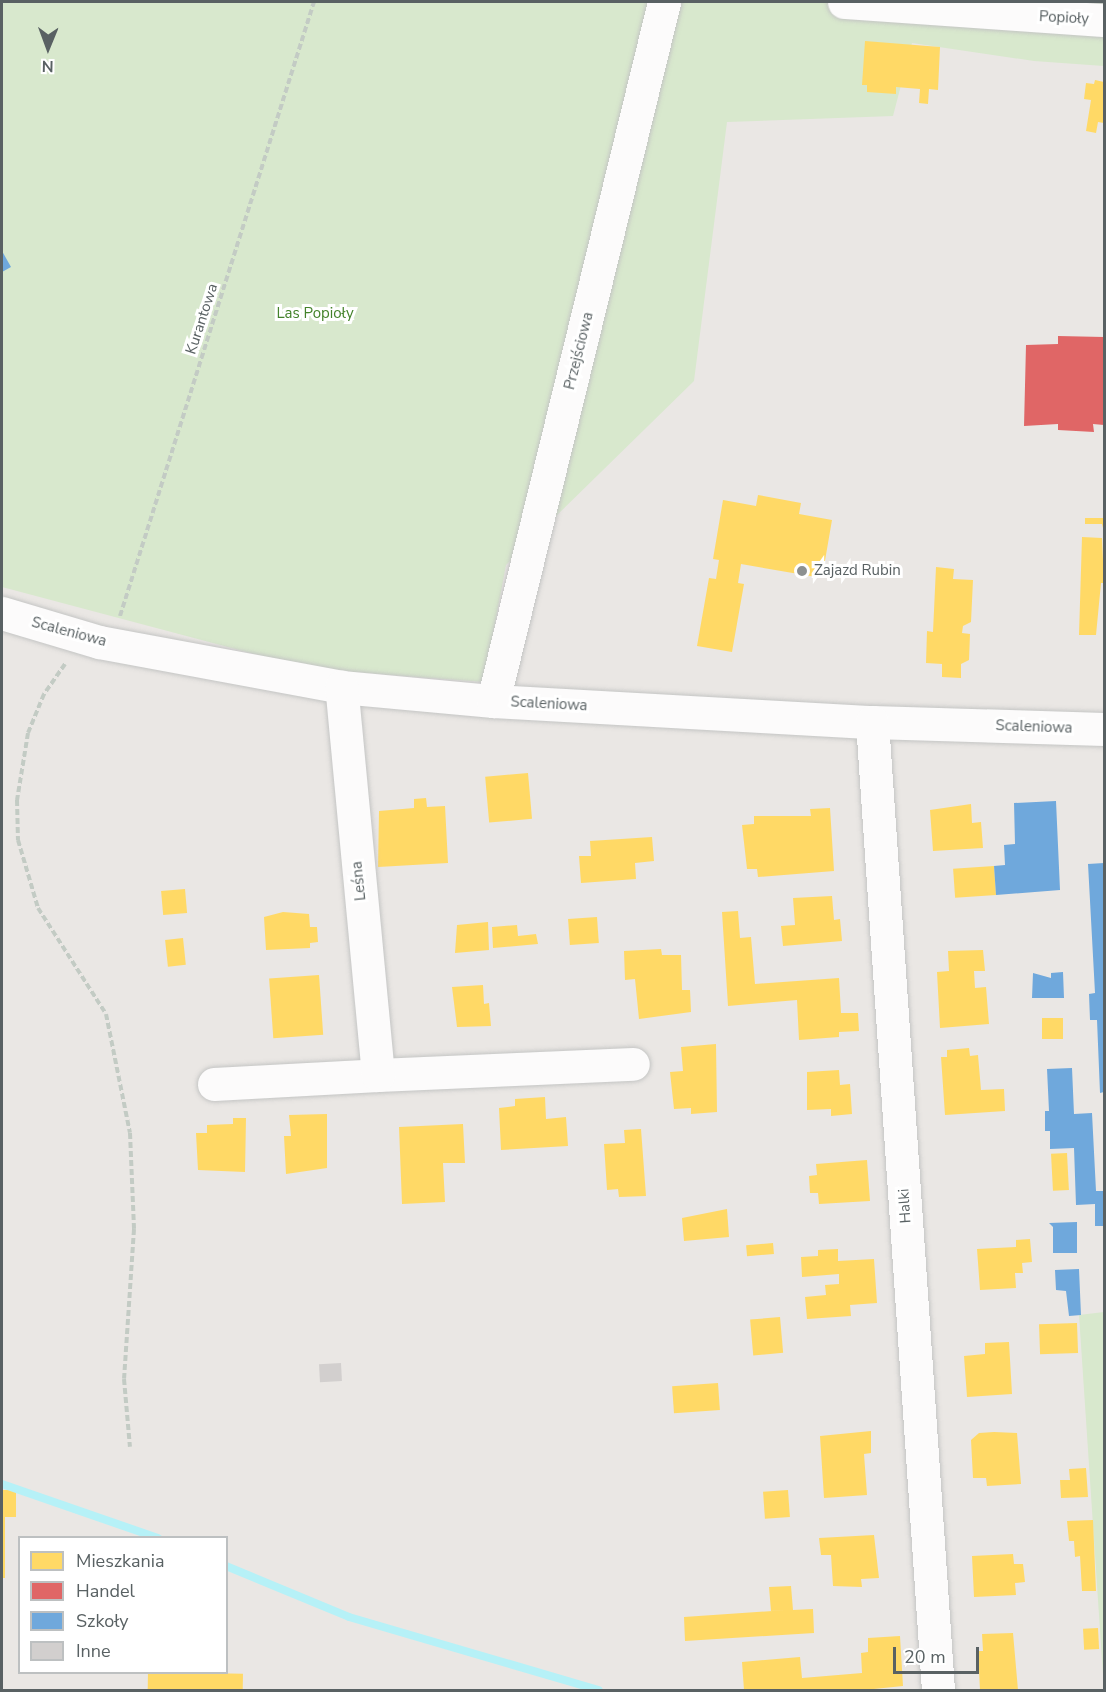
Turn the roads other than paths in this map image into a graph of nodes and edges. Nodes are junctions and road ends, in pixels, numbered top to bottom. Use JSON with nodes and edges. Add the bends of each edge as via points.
{"nodes":[{"id":1,"x":664,"y":2,"type":"edge"},
{"id":2,"x":844,"y":2,"type":"edge"},
{"id":3,"x":882,"y":4,"type":"edge"},
{"id":4,"x":1104,"y":20,"type":"edge"},
{"id":5,"x":2,"y":613,"type":"edge"},
{"id":6,"x":340,"y":687,"type":"junction"},
{"id":7,"x":493,"y":701,"type":"junction"},
{"id":8,"x":872,"y":722,"type":"junction"},
{"id":9,"x":1104,"y":729,"type":"edge"},
{"id":10,"x":633,"y":1064,"type":"dead end"},
{"id":11,"x":378,"y":1075,"type":"junction"},
{"id":12,"x":214,"y":1084,"type":"dead end"},
{"id":13,"x":938,"y":1690,"type":"edge"}],
"edges":[{"from":1,"to":7,"type":"street","name":"Przejściowa"},
{"from":2,"to":3,"type":"street","name":"Popioły"},
{"from":3,"to":4,"type":"street","name":"Popioły"},
{"from":5,"to":6,"type":"street","name":"Scaleniowa","via":[[102,642]]},
{"from":6,"to":7,"type":"street","name":"Scaleniowa"},
{"from":6,"to":11,"type":"street","name":"Leśna"},
{"from":7,"to":8,"type":"street","name":"Scaleniowa"},
{"from":8,"to":9,"type":"street","name":"Scaleniowa"},
{"from":8,"to":13,"type":"street","name":"Halki"},
{"from":10,"to":11,"type":"street"},
{"from":11,"to":12,"type":"street"}]}
